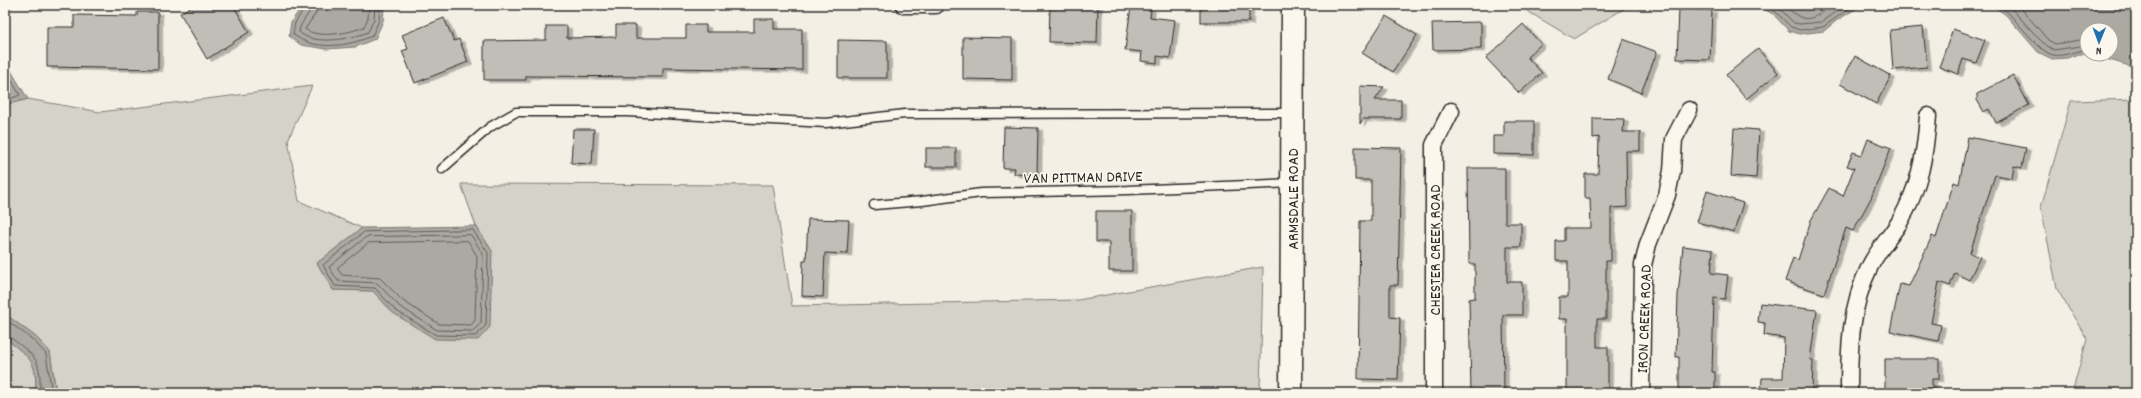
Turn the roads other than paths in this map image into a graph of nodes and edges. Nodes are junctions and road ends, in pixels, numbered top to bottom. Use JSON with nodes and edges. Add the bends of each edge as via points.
{"nodes":[{"id":1,"x":904,"y":5,"type":"edge"},
{"id":2,"x":936,"y":5,"type":"edge"},
{"id":3,"x":1293,"y":5,"type":"edge"},
{"id":4,"x":1689,"y":110,"type":"dead end"},
{"id":5,"x":1450,"y":111,"type":"dead end"},
{"id":6,"x":1292,"y":113,"type":"junction"},
{"id":7,"x":1928,"y":116,"type":"dead end"},
{"id":8,"x":442,"y":169,"type":"dead end"},
{"id":9,"x":1292,"y":183,"type":"junction"},
{"id":10,"x":874,"y":205,"type":"dead end"},
{"id":11,"x":1291,"y":393,"type":"edge"},
{"id":12,"x":1434,"y":393,"type":"edge"},
{"id":13,"x":1641,"y":393,"type":"edge"},
{"id":14,"x":1849,"y":393,"type":"edge"}],
"edges":[{"from":1,"to":2,"type":"street"},
{"from":3,"to":6,"type":"street","name":"ARMSDALE ROAD"},
{"from":4,"to":13,"type":"street","name":"IRON CREEK ROAD","via":[[1674,139],[1667,195],[1648,244],[1643,266]]},
{"from":5,"to":12,"type":"street","name":"CHESTER CREEK ROAD","via":[[1434,145]]},
{"from":6,"to":8,"type":"lane","via":[[905,114],[826,123],[627,112],[516,112],[490,127]]},
{"from":6,"to":9,"type":"street","name":"ARMSDALE ROAD"},
{"from":7,"to":14,"type":"street","via":[[1925,156],[1916,191],[1899,223],[1870,265],[1858,298],[1851,324]]},
{"from":9,"to":10,"type":"lane","name":"VAN PITTMAN DRIVE","via":[[981,193]]},
{"from":9,"to":11,"type":"street","name":"ARMSDALE ROAD"}]}
